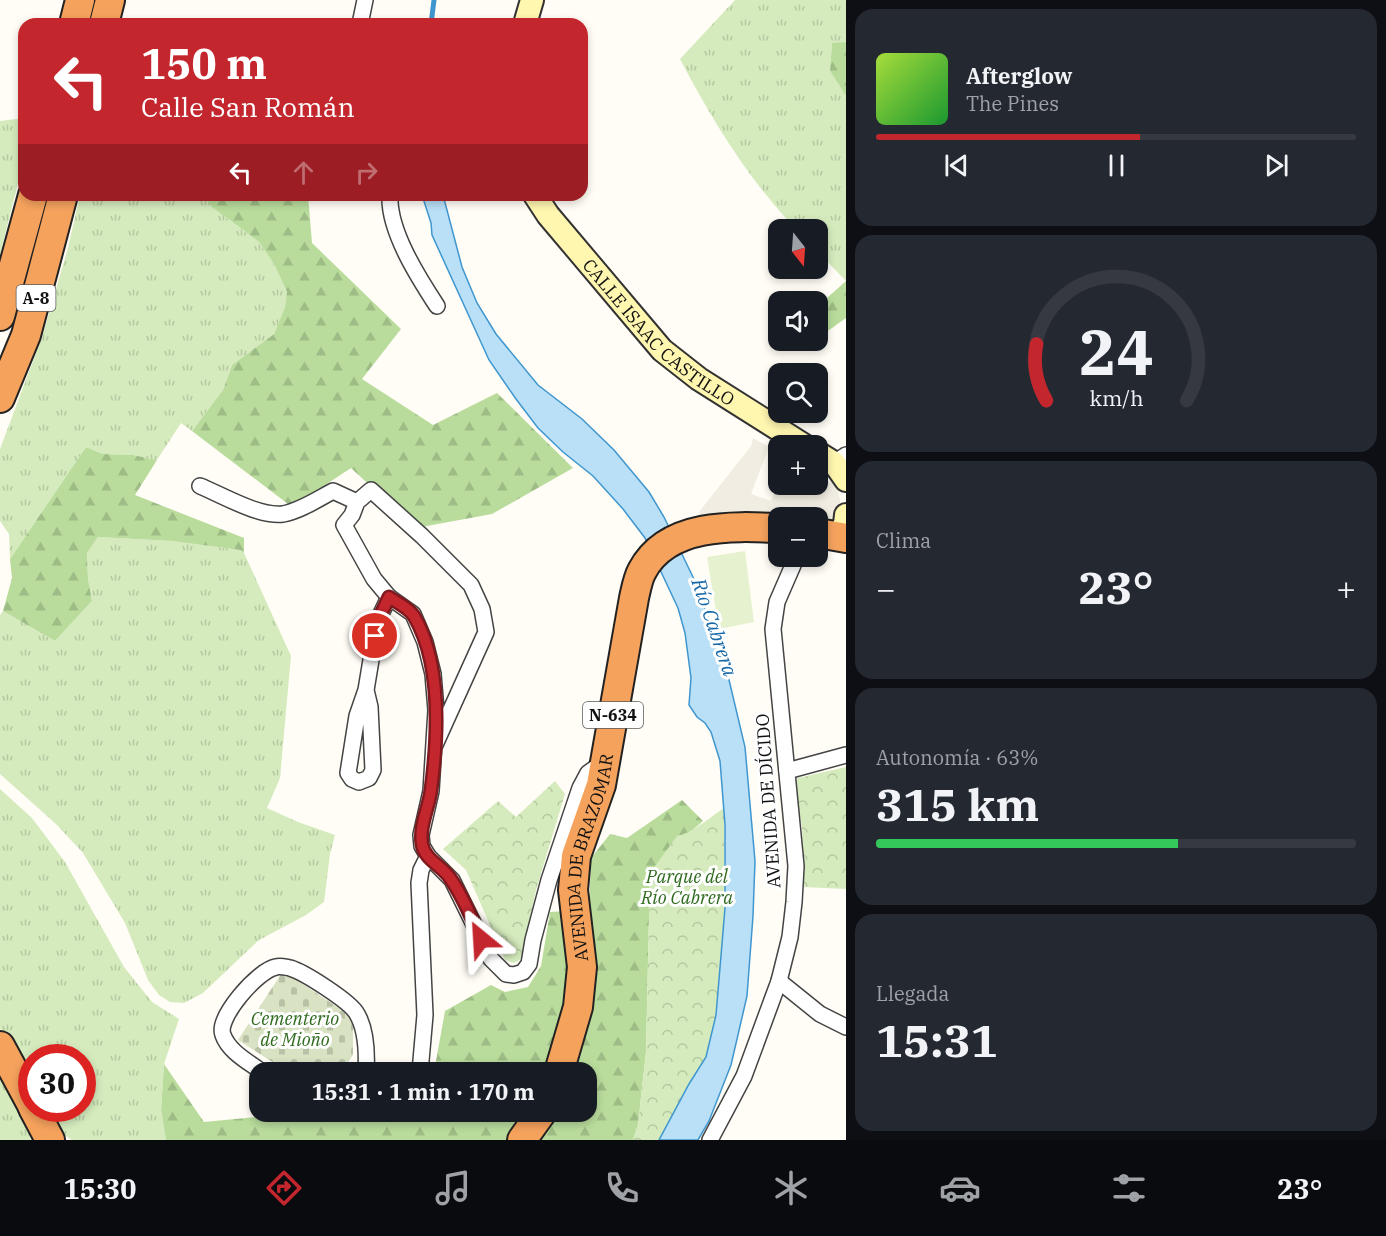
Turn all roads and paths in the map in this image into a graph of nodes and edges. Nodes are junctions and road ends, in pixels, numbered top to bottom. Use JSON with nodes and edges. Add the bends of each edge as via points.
{"nodes":[{"id":1,"x":80,"y":0,"type":"edge"},
{"id":2,"x":110,"y":0,"type":"edge"},
{"id":3,"x":365,"y":0,"type":"edge"},
{"id":4,"x":532,"y":0,"type":"edge"},
{"id":5,"x":76,"y":18,"type":"edge"},
{"id":6,"x":106,"y":18,"type":"edge"},
{"id":7,"x":361,"y":18,"type":"edge"},
{"id":8,"x":527,"y":18,"type":"edge"},
{"id":9,"x":31,"y":201,"type":"edge"},
{"id":10,"x":61,"y":201,"type":"edge"},
{"id":11,"x":389,"y":201,"type":"edge"},
{"id":12,"x":539,"y":201,"type":"edge"},
{"id":13,"x":437,"y":306,"type":"dead end"},
{"id":14,"x":0,"y":316,"type":"edge"},
{"id":15,"x":0,"y":398,"type":"edge"},
{"id":16,"x":788,"y":435,"type":"edge"},
{"id":17,"x":200,"y":486,"type":"dead end"},
{"id":18,"x":357,"y":502,"type":"junction"},
{"id":19,"x":768,"y":528,"type":"edge"},
{"id":20,"x":792,"y":567,"type":"edge"},
{"id":21,"x":389,"y":597,"type":"junction"},
{"id":22,"x":366,"y":690,"type":"junction"},
{"id":23,"x":434,"y":747,"type":"junction"},
{"id":24,"x":846,"y":755,"type":"edge"},
{"id":25,"x":604,"y":766,"type":"junction"},
{"id":26,"x":787,"y":771,"type":"junction"},
{"id":27,"x":428,"y":856,"type":"junction"},
{"id":28,"x":779,"y":981,"type":"junction"},
{"id":29,"x":846,"y":1027,"type":"edge"},
{"id":30,"x":0,"y":1046,"type":"edge"},
{"id":31,"x":249,"y":1062,"type":"edge"},
{"id":32,"x":367,"y":1062,"type":"edge"},
{"id":33,"x":421,"y":1062,"type":"edge"},
{"id":34,"x":562,"y":1062,"type":"edge"},
{"id":35,"x":18,"y":1080,"type":"edge"},
{"id":36,"x":40,"y":1122,"type":"edge"},
{"id":37,"x":535,"y":1122,"type":"edge"},
{"id":38,"x":50,"y":1140,"type":"edge"},
{"id":39,"x":522,"y":1140,"type":"edge"},
{"id":40,"x":710,"y":1140,"type":"edge"}],
"edges":[{"from":1,"to":5,"type":"highway"},
{"from":2,"to":6,"type":"highway"},
{"from":3,"to":7,"type":"street"},
{"from":4,"to":8,"type":"street"},
{"from":9,"to":14,"type":"highway","number":"A-8"},
{"from":10,"to":15,"type":"highway","number":"A-8","via":[[26,335]]},
{"from":11,"to":13,"type":"street","via":[[395,229]]},
{"from":12,"to":16,"type":"street","name":"CALLE ISAAC CASTILLO","via":[[662,350],[699,379]]},
{"from":17,"to":18,"type":"street","via":[[266,514],[296,510],[333,491]]},
{"from":18,"to":21,"type":"street","via":[[344,525],[374,579]]},
{"from":18,"to":23,"type":"street","via":[[371,490],[471,585],[482,609],[486,632]]},
{"from":19,"to":25,"type":"highway","name":"AVENIDA DE BRAZOMAR","number":"N-634","via":[[736,527],[684,535],[652,556],[641,571]]},
{"from":20,"to":26,"type":"street","name":"AVENIDA DE DÍCIDO","via":[[777,602],[773,629]]},
{"from":21,"to":22,"type":"street","via":[[375,636]]},
{"from":21,"to":23,"type":"street","via":[[413,614],[425,642],[433,674]]},
{"from":22,"to":22,"type":"street","via":[[357,716],[348,773],[359,782],[369,778],[374,757]]},
{"from":23,"to":27,"type":"street","via":[[422,835],[422,846]]},
{"from":24,"to":26,"type":"street"},
{"from":25,"to":27,"type":"street","via":[[588,773],[580,788],[549,880],[530,964],[524,972],[506,974],[491,959],[452,880]]},
{"from":25,"to":34,"type":"highway","name":"AVENIDA DE BRAZOMAR","number":"N-634","via":[[576,855],[573,890],[582,967],[578,1007]]},
{"from":26,"to":28,"type":"street","name":"AVENIDA DE DÍCIDO","via":[[796,866],[790,937]]},
{"from":27,"to":33,"type":"street","via":[[418,891],[425,1015]]},
{"from":28,"to":29,"type":"street","via":[[820,1014]]},
{"from":28,"to":40,"type":"street","name":"AVENIDA DE DÍCIDO","via":[[744,1076]]},
{"from":30,"to":35,"type":"highway"},
{"from":31,"to":32,"type":"street","via":[[231,1048],[221,1028],[255,979],[276,967],[290,968],[347,1002],[357,1014]]},
{"from":36,"to":38,"type":"highway"},
{"from":37,"to":39,"type":"highway"}]}
